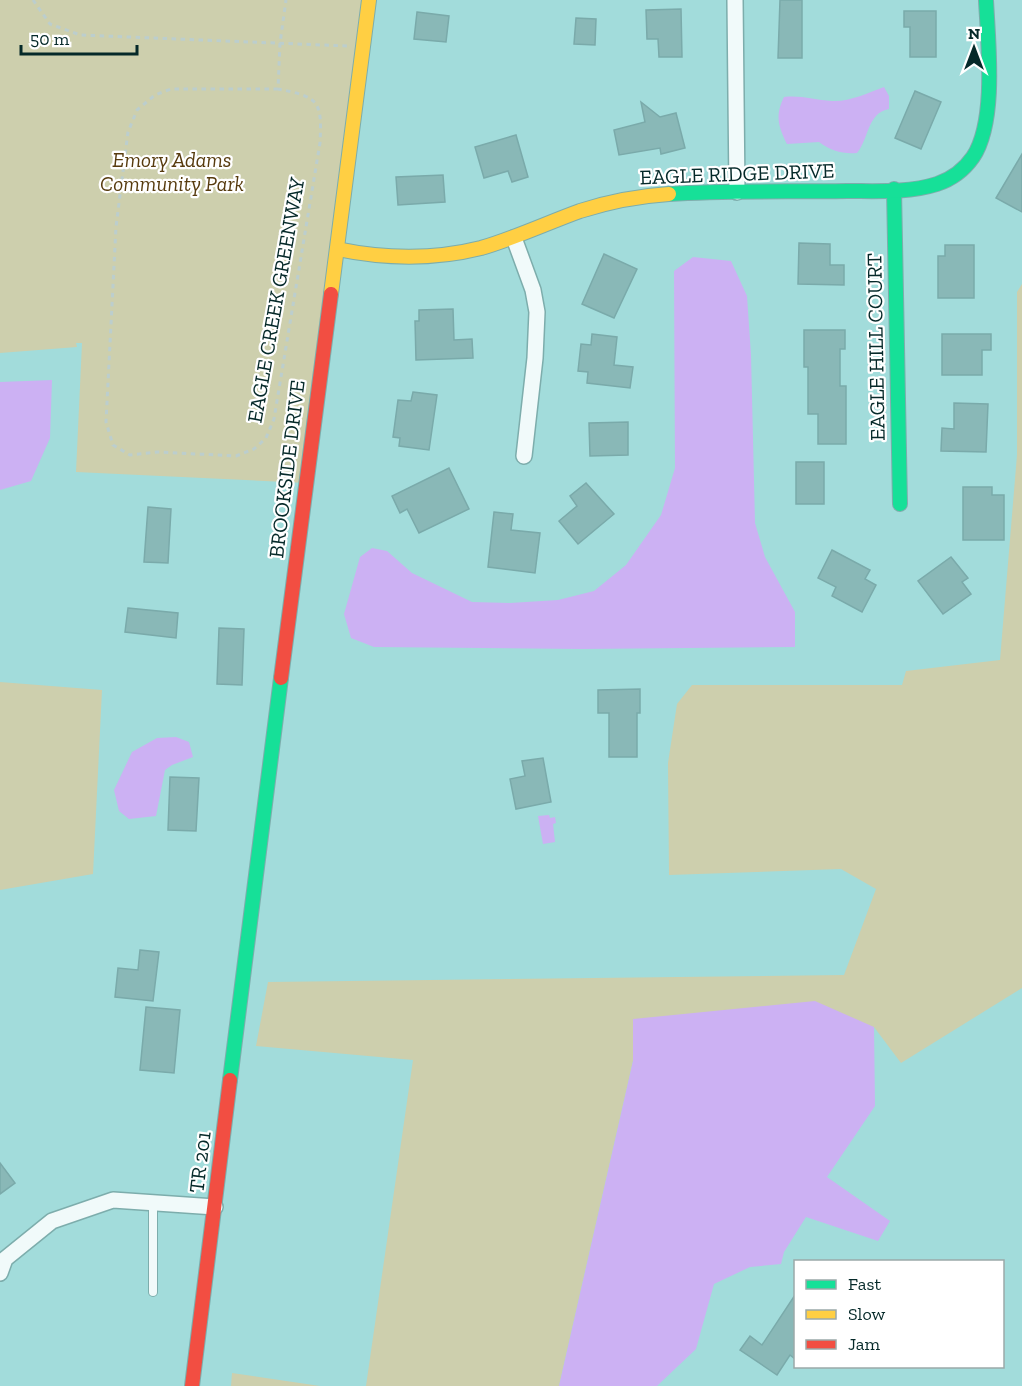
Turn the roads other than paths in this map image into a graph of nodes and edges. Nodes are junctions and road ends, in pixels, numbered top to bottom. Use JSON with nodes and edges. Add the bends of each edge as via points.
{"nodes":[{"id":1,"x":369,"y":0,"type":"edge"},
{"id":2,"x":735,"y":0,"type":"edge"},
{"id":3,"x":986,"y":0,"type":"edge"},
{"id":4,"x":894,"y":189,"type":"junction"},
{"id":5,"x":737,"y":192,"type":"junction"},
{"id":6,"x":514,"y":238,"type":"junction"},
{"id":7,"x":336,"y":249,"type":"junction"},
{"id":8,"x":524,"y":456,"type":"dead end"},
{"id":9,"x":900,"y":504,"type":"dead end"},
{"id":10,"x":248,"y":944,"type":"joint"},
{"id":11,"x":153,"y":1203,"type":"junction"},
{"id":12,"x":215,"y":1207,"type":"junction"},
{"id":13,"x":0,"y":1273,"type":"edge"},
{"id":14,"x":153,"y":1292,"type":"dead end"},
{"id":15,"x":192,"y":1386,"type":"edge"}],
"edges":[{"from":1,"to":7,"type":"street","name":"BROOKSIDE DRIVE"},
{"from":2,"to":5,"type":"street"},
{"from":3,"to":4,"type":"street","name":"EAGLE RIDGE DRIVE","via":[[986,118],[977,150],[964,168],[945,181]]},
{"from":4,"to":5,"type":"street","name":"EAGLE RIDGE DRIVE"},
{"from":4,"to":9,"type":"street","name":"EAGLE HILL COURT"},
{"from":5,"to":6,"type":"street","name":"EAGLE RIDGE DRIVE","via":[[624,200],[579,211]]},
{"from":6,"to":7,"type":"street","name":"EAGLE RIDGE DRIVE","via":[[459,253],[414,258],[368,256]]},
{"from":6,"to":8,"type":"street","via":[[537,312]]},
{"from":7,"to":10,"type":"street","name":"BROOKSIDE DRIVE"},
{"from":10,"to":12,"type":"street","name":"TR 201"},
{"from":11,"to":12,"type":"street"},
{"from":11,"to":13,"type":"street","via":[[114,1200],[52,1221],[5,1259]]},
{"from":11,"to":14,"type":"lane"},
{"from":12,"to":15,"type":"street","name":"TR 201"}]}
